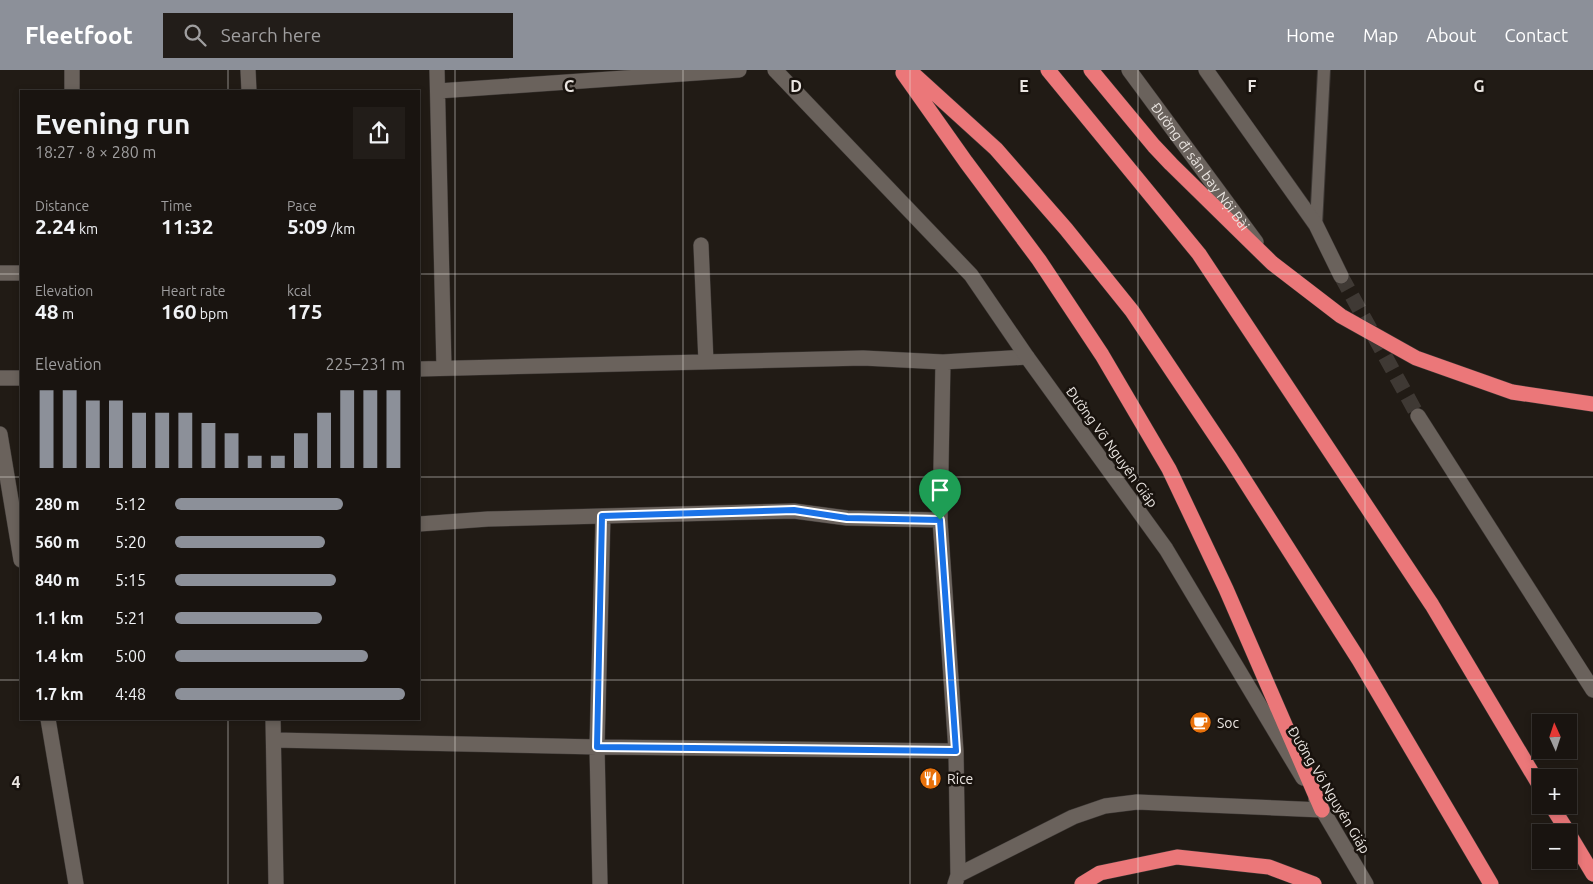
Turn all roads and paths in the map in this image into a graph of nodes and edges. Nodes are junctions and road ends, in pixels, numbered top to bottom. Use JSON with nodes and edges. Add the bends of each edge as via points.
{"nodes":[{"id":1,"x":72,"y":70,"type":"edge"},
{"id":2,"x":248,"y":70,"type":"edge"},
{"id":3,"x":437,"y":70,"type":"edge"},
{"id":4,"x":739,"y":70,"type":"edge"},
{"id":5,"x":775,"y":70,"type":"edge"},
{"id":6,"x":901,"y":70,"type":"edge"},
{"id":7,"x":909,"y":70,"type":"edge"},
{"id":8,"x":1048,"y":70,"type":"edge"},
{"id":9,"x":1091,"y":70,"type":"edge"},
{"id":10,"x":1129,"y":70,"type":"edge"},
{"id":11,"x":1206,"y":70,"type":"edge"},
{"id":12,"x":1324,"y":70,"type":"edge"},
{"id":13,"x":72,"y":90,"type":"edge"},
{"id":14,"x":249,"y":90,"type":"edge"},
{"id":15,"x":438,"y":91,"type":"junction"},
{"id":16,"x":1316,"y":225,"type":"junction"},
{"id":17,"x":701,"y":245,"type":"dead end"},
{"id":18,"x":1272,"y":263,"type":"junction"},
{"id":19,"x":0,"y":273,"type":"edge"},
{"id":20,"x":20,"y":273,"type":"edge"},
{"id":21,"x":1341,"y":276,"type":"tunnel mouth"},
{"id":22,"x":1027,"y":358,"type":"junction"},
{"id":23,"x":706,"y":362,"type":"junction"},
{"id":24,"x":943,"y":362,"type":"junction"},
{"id":25,"x":444,"y":368,"type":"junction"},
{"id":26,"x":420,"y":369,"type":"edge"},
{"id":27,"x":0,"y":378,"type":"edge"},
{"id":28,"x":20,"y":378,"type":"edge"},
{"id":29,"x":1593,"y":404,"type":"edge"},
{"id":30,"x":1418,"y":416,"type":"tunnel mouth"},
{"id":31,"x":0,"y":434,"type":"edge"},
{"id":32,"x":602,"y":516,"type":"junction"},
{"id":33,"x":940,"y":520,"type":"junction"},
{"id":34,"x":420,"y":524,"type":"edge"},
{"id":35,"x":20,"y":554,"type":"edge"},
{"id":36,"x":1593,"y":690,"type":"edge"},
{"id":37,"x":48,"y":720,"type":"edge"},
{"id":38,"x":274,"y":720,"type":"edge"},
{"id":39,"x":274,"y":740,"type":"junction"},
{"id":40,"x":597,"y":747,"type":"junction"},
{"id":41,"x":956,"y":751,"type":"junction"},
{"id":42,"x":1532,"y":773,"type":"edge"},
{"id":43,"x":1322,"y":810,"type":"junction"},
{"id":44,"x":1577,"y":848,"type":"edge"},
{"id":45,"x":1593,"y":874,"type":"edge"},
{"id":46,"x":957,"y":879,"type":"edge"},
{"id":47,"x":76,"y":884,"type":"edge"},
{"id":48,"x":276,"y":884,"type":"edge"},
{"id":49,"x":600,"y":884,"type":"edge"},
{"id":50,"x":1082,"y":884,"type":"edge"},
{"id":51,"x":1314,"y":884,"type":"edge"},
{"id":52,"x":1366,"y":884,"type":"edge"},
{"id":53,"x":1491,"y":884,"type":"edge"}],
"edges":[{"from":1,"to":13,"type":"street"},
{"from":2,"to":14,"type":"street"},
{"from":3,"to":15,"type":"street"},
{"from":4,"to":15,"type":"street"},
{"from":5,"to":22,"type":"street","name":"Đường Võ Nguyên Giáp","via":[[971,275]]},
{"from":6,"to":43,"type":"highway","via":[[1040,260],[1102,355],[1168,469],[1226,589]]},
{"from":7,"to":53,"type":"highway","via":[[996,149],[1132,312],[1231,459],[1359,660]]},
{"from":8,"to":42,"type":"highway","via":[[1199,254],[1432,605]]},
{"from":9,"to":18,"type":"highway","via":[[1160,152]]},
{"from":10,"to":18,"type":"street","name":"Đường đi sân bay Nội Bài"},
{"from":11,"to":16,"type":"street"},
{"from":12,"to":16,"type":"lane"},
{"from":15,"to":25,"type":"street"},
{"from":16,"to":21,"type":"street"},
{"from":17,"to":23,"type":"street"},
{"from":18,"to":29,"type":"highway","via":[[1341,316],[1416,358],[1512,392]]},
{"from":19,"to":20,"type":"street"},
{"from":22,"to":24,"type":"street"},
{"from":22,"to":43,"type":"street","name":"Đường Võ Nguyên Giáp","via":[[1166,549]]},
{"from":23,"to":24,"type":"street","via":[[863,358]]},
{"from":23,"to":25,"type":"street"},
{"from":24,"to":33,"type":"street"},
{"from":25,"to":26,"type":"street"},
{"from":27,"to":28,"type":"street"},
{"from":30,"to":36,"type":"street"},
{"from":31,"to":35,"type":"street"},
{"from":32,"to":33,"type":"street","via":[[794,510],[847,518]]},
{"from":32,"to":34,"type":"street"},
{"from":32,"to":40,"type":"street"},
{"from":33,"to":41,"type":"street"},
{"from":37,"to":47,"type":"street"},
{"from":38,"to":39,"type":"street"},
{"from":39,"to":40,"type":"street"},
{"from":39,"to":48,"type":"street"},
{"from":40,"to":41,"type":"street"},
{"from":40,"to":49,"type":"street"},
{"from":41,"to":46,"type":"street"},
{"from":43,"to":46,"type":"street","via":[[1137,802],[1105,806],[1074,817]]},
{"from":43,"to":52,"type":"street","name":"Đường Võ Nguyên Giáp"},
{"from":44,"to":45,"type":"highway"},
{"from":50,"to":51,"type":"highway","via":[[1100,873],[1177,857],[1269,867]]}]}
